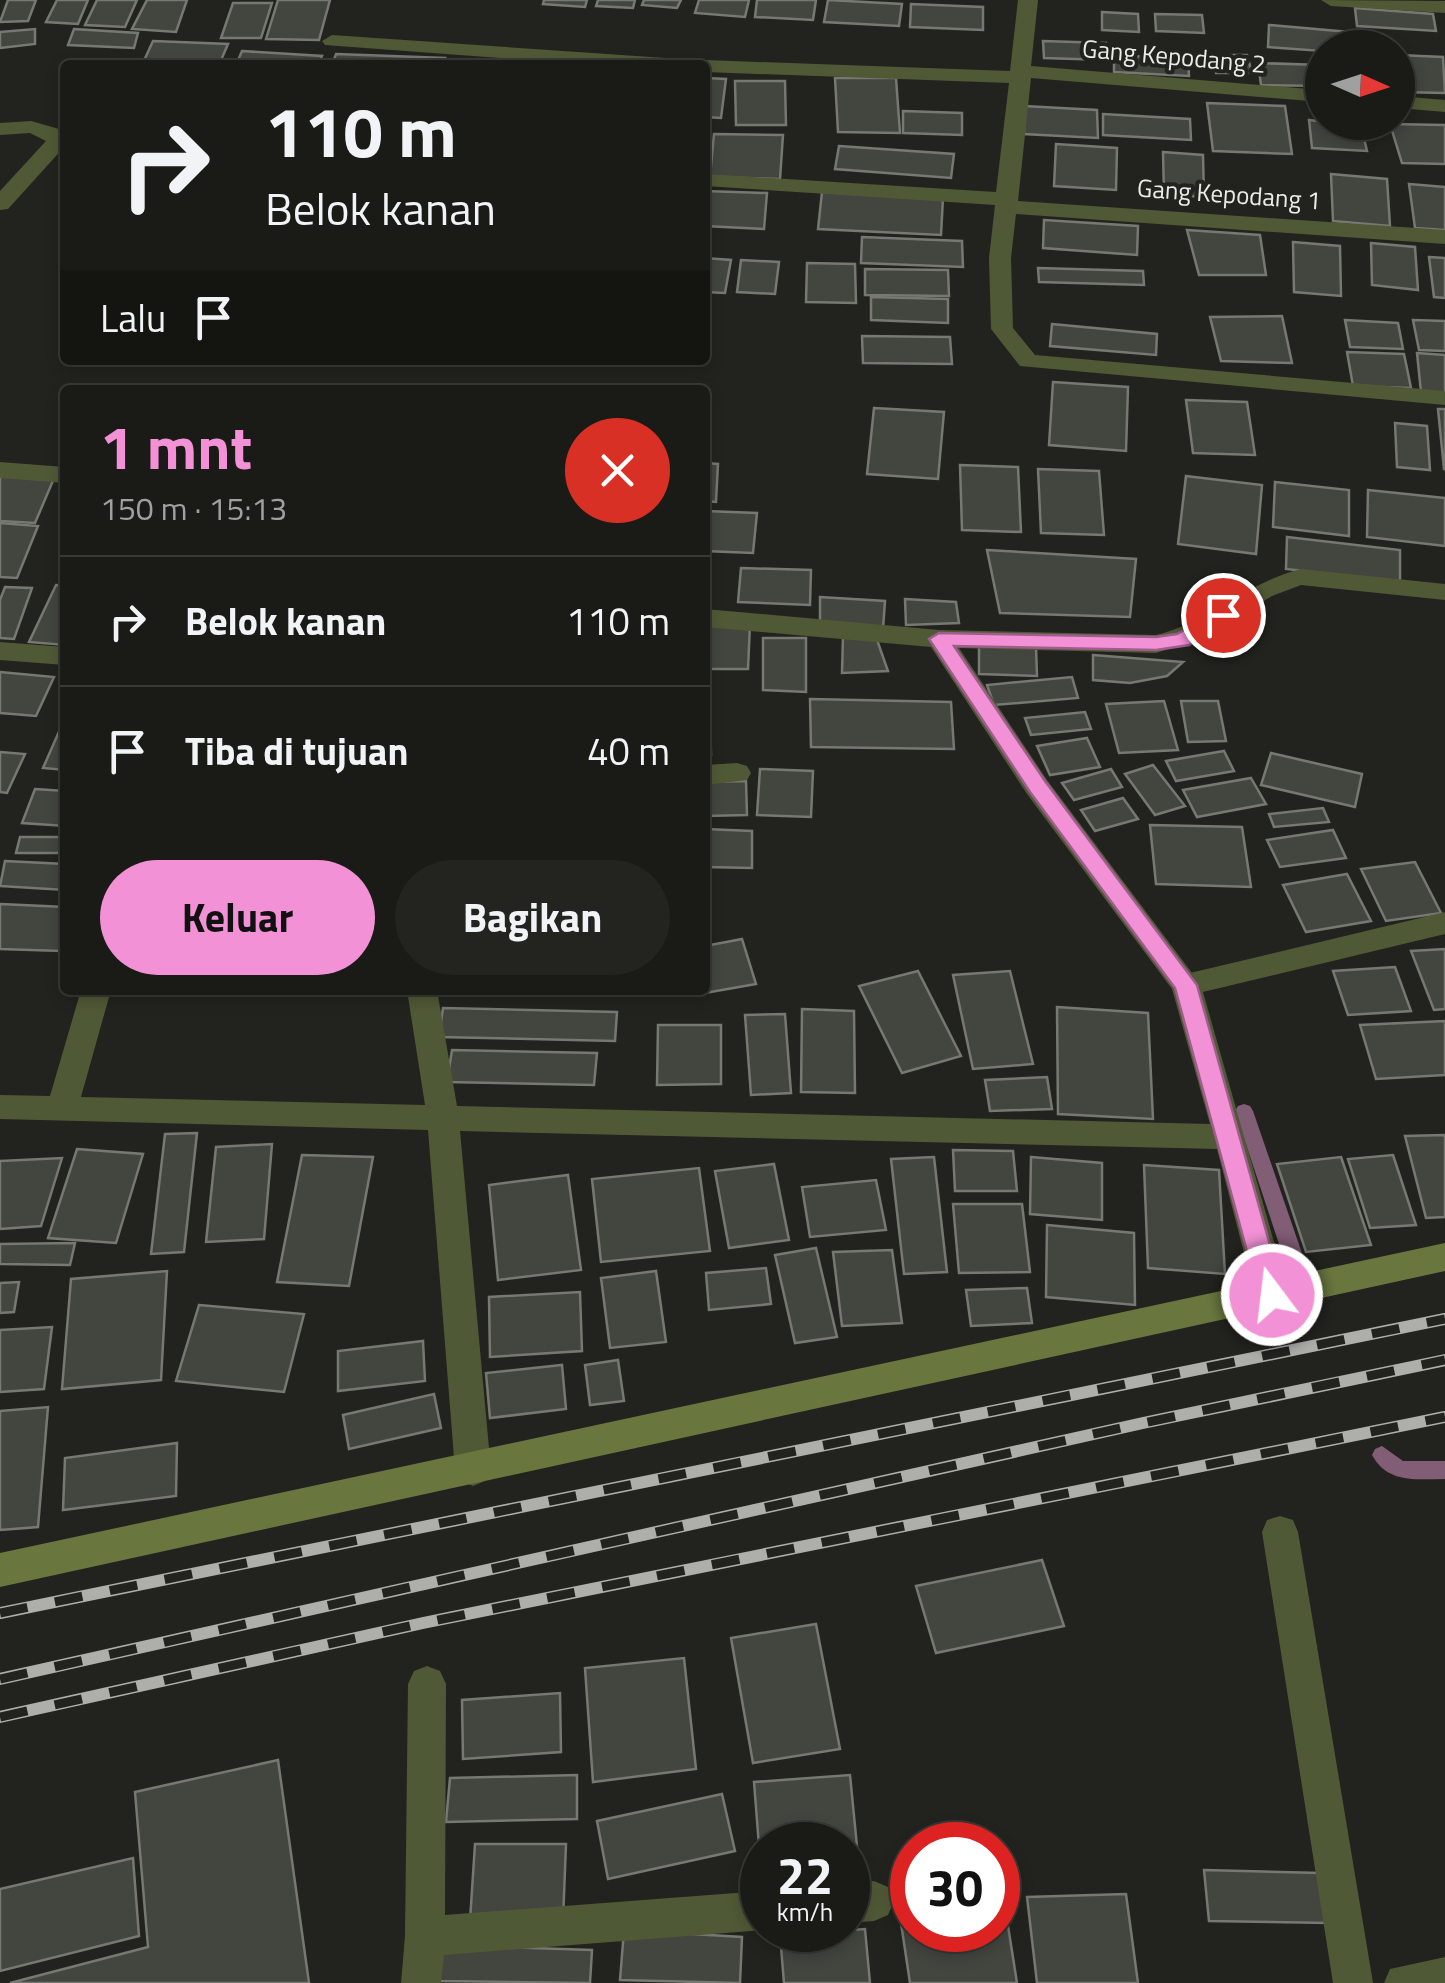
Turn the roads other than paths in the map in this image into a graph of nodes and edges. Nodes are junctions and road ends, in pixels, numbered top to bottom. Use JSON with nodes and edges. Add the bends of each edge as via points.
{"nodes":[{"id":1,"x":1028,"y":0,"type":"edge"},
{"id":2,"x":1331,"y":0,"type":"edge"},
{"id":3,"x":1445,"y":7,"type":"edge"},
{"id":4,"x":332,"y":41,"type":"dead end"},
{"id":5,"x":608,"y":60,"type":"edge"},
{"id":6,"x":710,"y":66,"type":"edge"},
{"id":7,"x":1022,"y":74,"type":"junction"},
{"id":8,"x":1305,"y":95,"type":"edge"},
{"id":9,"x":1415,"y":103,"type":"edge"},
{"id":10,"x":1445,"y":106,"type":"edge"},
{"id":11,"x":0,"y":130,"type":"edge"},
{"id":12,"x":710,"y":180,"type":"edge"},
{"id":13,"x":1009,"y":203,"type":"junction"},
{"id":14,"x":0,"y":204,"type":"edge"},
{"id":15,"x":1445,"y":237,"type":"edge"},
{"id":16,"x":1445,"y":398,"type":"edge"},
{"id":17,"x":0,"y":470,"type":"edge"},
{"id":18,"x":60,"y":475,"type":"edge"},
{"id":19,"x":1445,"y":592,"type":"edge"},
{"id":20,"x":710,"y":618,"type":"edge"},
{"id":21,"x":939,"y":639,"type":"junction"},
{"id":22,"x":0,"y":652,"type":"edge"},
{"id":23,"x":60,"y":656,"type":"edge"},
{"id":24,"x":737,"y":773,"type":"dead end"},
{"id":25,"x":710,"y":776,"type":"edge"},
{"id":26,"x":1445,"y":923,"type":"edge"},
{"id":27,"x":1186,"y":985,"type":"junction"},
{"id":28,"x":95,"y":995,"type":"edge"},
{"id":29,"x":423,"y":995,"type":"edge"},
{"id":30,"x":0,"y":1106,"type":"edge"},
{"id":31,"x":62,"y":1108,"type":"junction"},
{"id":32,"x":443,"y":1117,"type":"junction"},
{"id":33,"x":1230,"y":1137,"type":"junction"},
{"id":34,"x":1445,"y":1257,"type":"edge"},
{"id":35,"x":1272,"y":1295,"type":"junction"},
{"id":36,"x":473,"y":1470,"type":"junction"},
{"id":37,"x":1280,"y":1532,"type":"dead end"},
{"id":38,"x":0,"y":1570,"type":"edge"},
{"id":39,"x":427,"y":1684,"type":"dead end"},
{"id":40,"x":740,"y":1912,"type":"edge"},
{"id":41,"x":426,"y":1936,"type":"junction"},
{"id":42,"x":1445,"y":1977,"type":"edge"},
{"id":43,"x":421,"y":1983,"type":"edge"},
{"id":44,"x":1353,"y":1983,"type":"edge"},
{"id":45,"x":1404,"y":1983,"type":"edge"}],
"edges":[{"from":1,"to":7,"type":"street"},
{"from":2,"to":3,"type":"street"},
{"from":4,"to":5,"type":"street"},
{"from":6,"to":7,"type":"street","name":"Gang Kepodang 2"},
{"from":7,"to":8,"type":"street","name":"Gang Kepodang 2"},
{"from":7,"to":13,"type":"street"},
{"from":9,"to":10,"type":"street"},
{"from":11,"to":14,"type":"street","via":[[32,127],[58,142]]},
{"from":12,"to":13,"type":"street","name":"Gang Kepodang 1"},
{"from":13,"to":15,"type":"street","name":"Gang Kepodang 1"},
{"from":13,"to":16,"type":"street","via":[[1000,258],[1002,330],[1028,361]]},
{"from":17,"to":18,"type":"street"},
{"from":19,"to":21,"type":"street","via":[[1301,577],[1250,596],[1182,640]]},
{"from":20,"to":21,"type":"street"},
{"from":21,"to":27,"type":"street","via":[[1048,802]]},
{"from":22,"to":23,"type":"street"},
{"from":24,"to":25,"type":"street"},
{"from":26,"to":27,"type":"street"},
{"from":27,"to":33,"type":"street"},
{"from":28,"to":31,"type":"street"},
{"from":29,"to":32,"type":"street"},
{"from":30,"to":31,"type":"street"},
{"from":31,"to":32,"type":"street"},
{"from":32,"to":33,"type":"street"},
{"from":32,"to":36,"type":"street"},
{"from":33,"to":35,"type":"street"},
{"from":34,"to":35,"type":"street"},
{"from":35,"to":36,"type":"street"},
{"from":36,"to":38,"type":"street"},
{"from":37,"to":44,"type":"street"},
{"from":39,"to":41,"type":"street"},
{"from":40,"to":41,"type":"street"},
{"from":41,"to":43,"type":"street"},
{"from":42,"to":45,"type":"street"}]}
